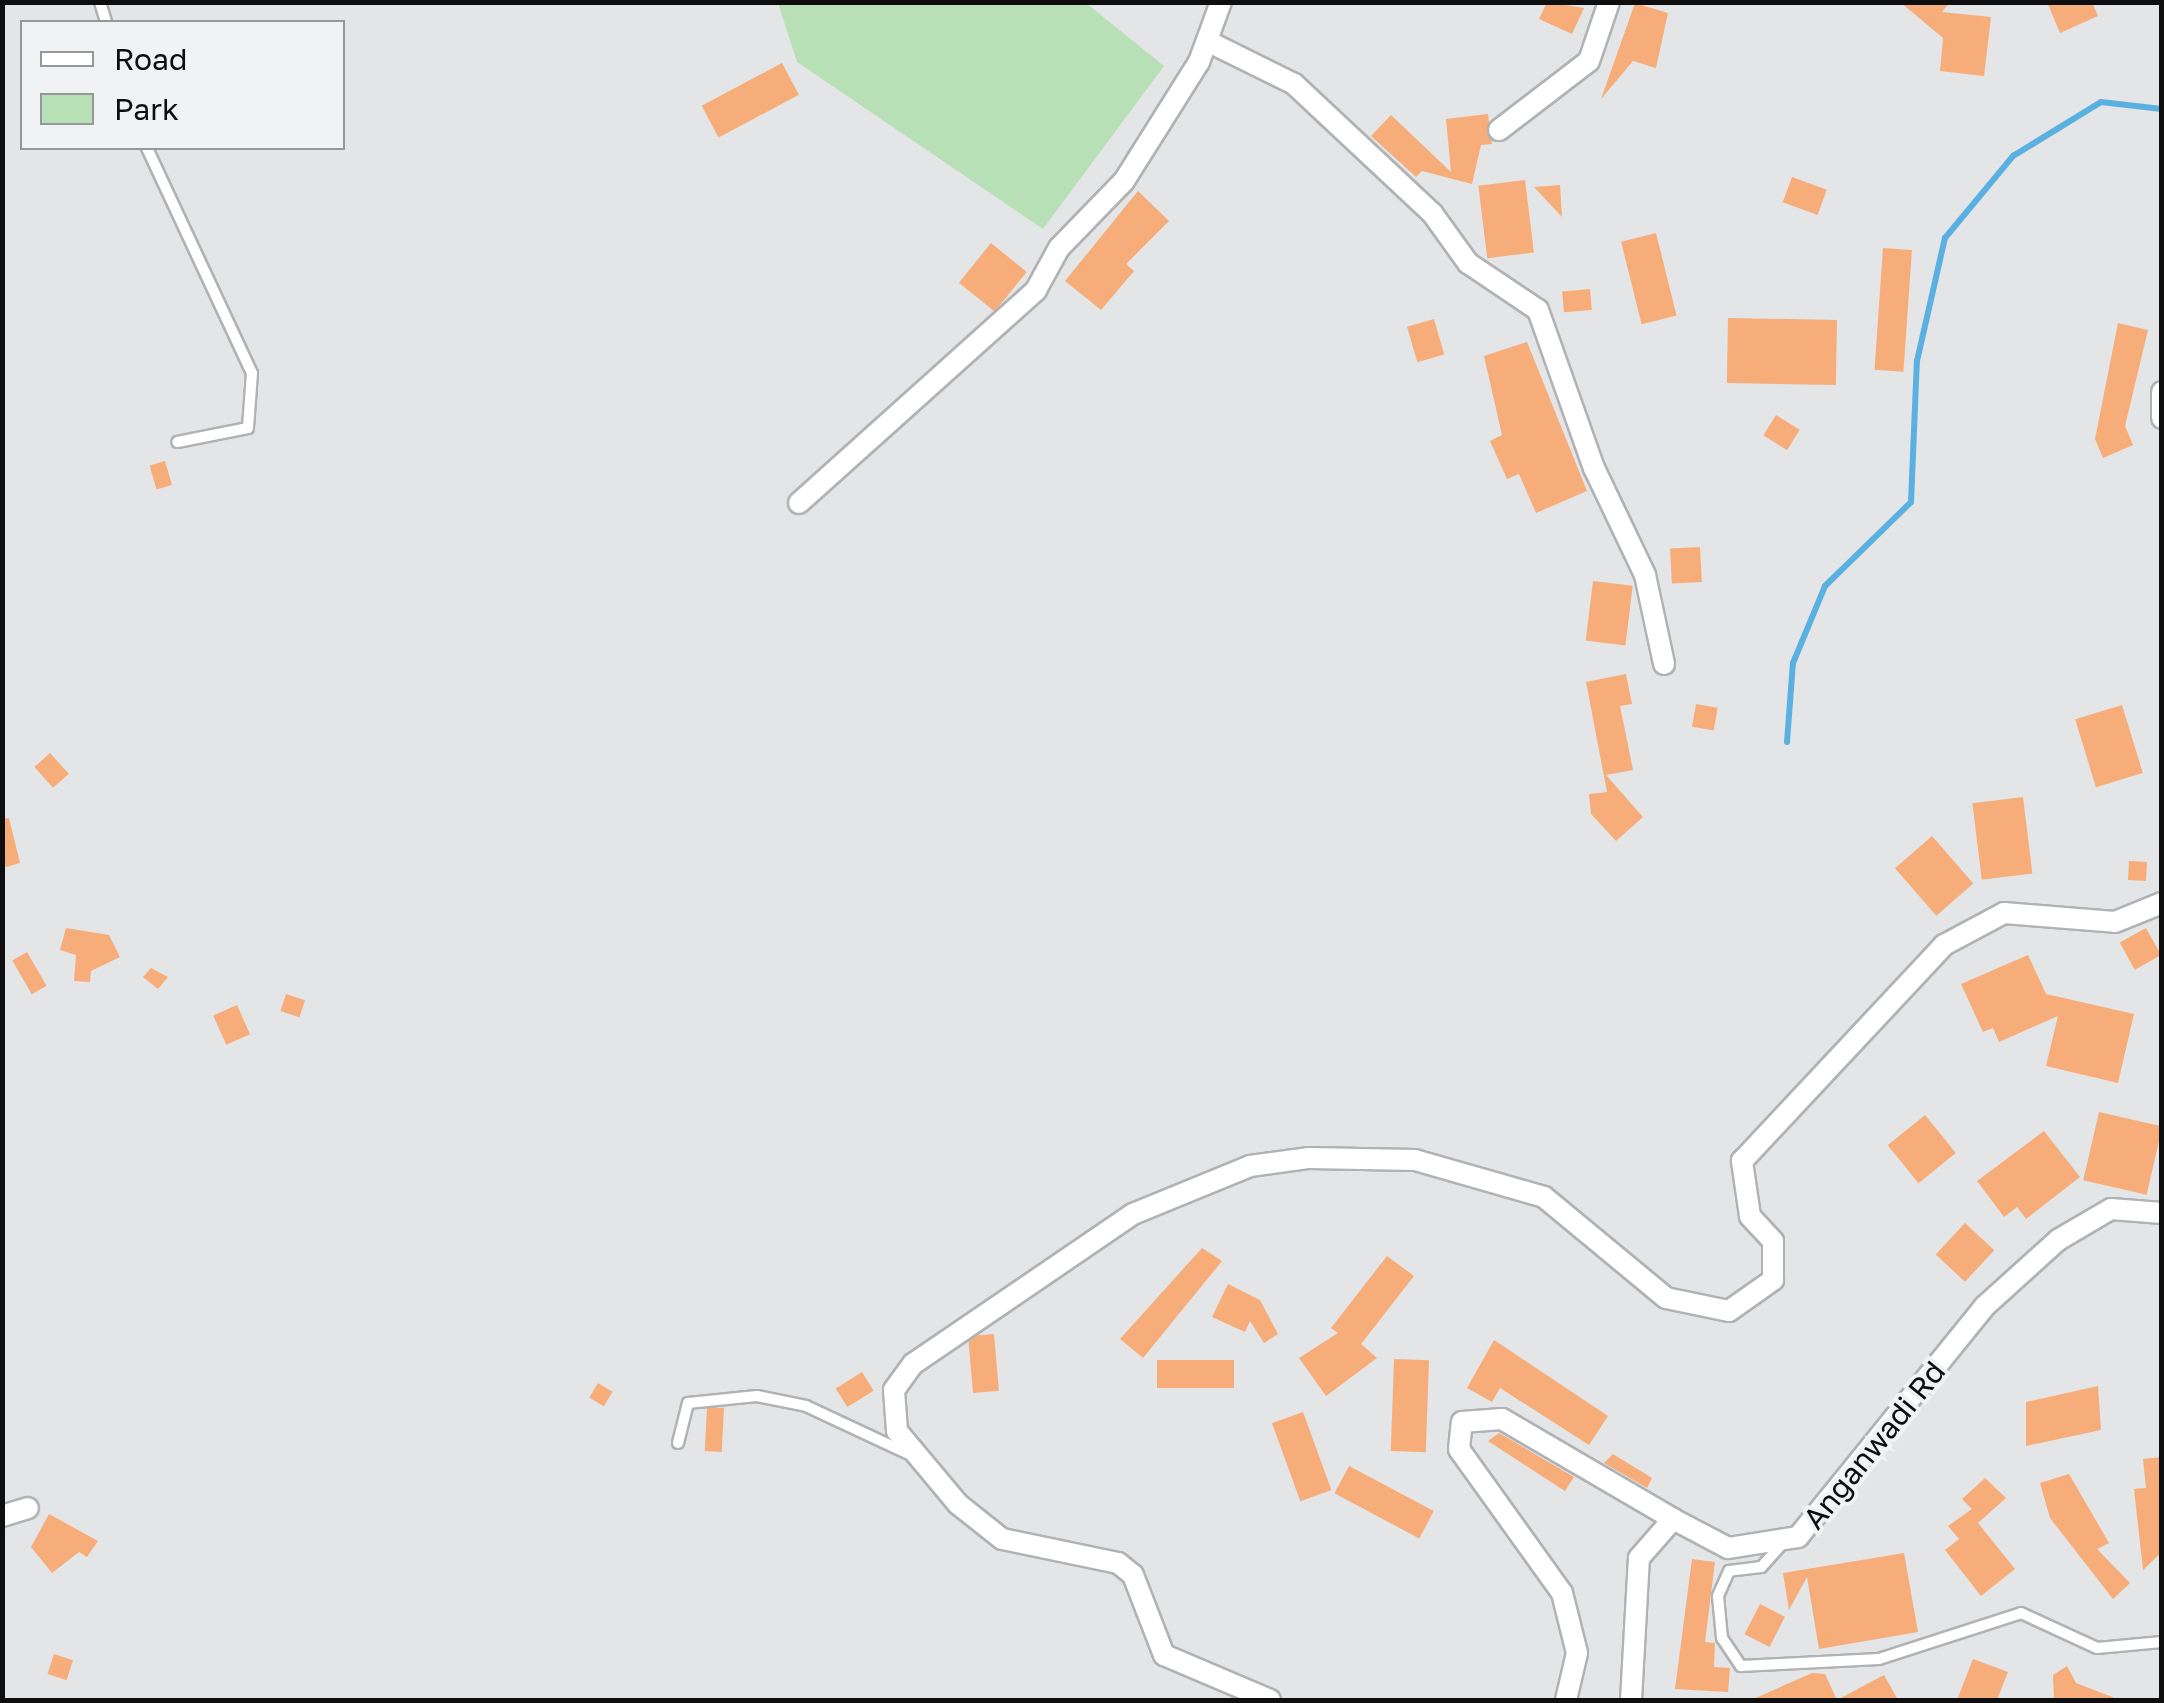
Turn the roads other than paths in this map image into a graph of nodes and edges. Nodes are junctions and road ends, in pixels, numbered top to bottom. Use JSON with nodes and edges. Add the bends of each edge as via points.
{"nodes":[{"id":1,"x":1221,"y":2,"type":"edge"},
{"id":2,"x":1609,"y":2,"type":"edge"},
{"id":3,"x":1207,"y":42,"type":"junction"},
{"id":4,"x":1499,"y":130,"type":"dead end"},
{"id":5,"x":148,"y":150,"type":"edge"},
{"id":6,"x":2162,"y":392,"type":"edge"},
{"id":7,"x":2162,"y":418,"type":"edge"},
{"id":8,"x":178,"y":442,"type":"dead end"},
{"id":9,"x":799,"y":503,"type":"dead end"},
{"id":10,"x":1664,"y":664,"type":"dead end"},
{"id":11,"x":2162,"y":903,"type":"edge"},
{"id":12,"x":2162,"y":1213,"type":"edge"},
{"id":13,"x":678,"y":1443,"type":"dead end"},
{"id":14,"x":915,"y":1457,"type":"junction"},
{"id":15,"x":28,"y":1508,"type":"dead end"},
{"id":16,"x":2,"y":1516,"type":"edge"},
{"id":17,"x":1673,"y":1519,"type":"junction"},
{"id":18,"x":1782,"y":1544,"type":"junction"},
{"id":19,"x":2162,"y":1642,"type":"edge"},
{"id":20,"x":1270,"y":1700,"type":"edge"},
{"id":21,"x":1566,"y":1700,"type":"edge"},
{"id":22,"x":1632,"y":1700,"type":"edge"}],
"edges":[{"from":1,"to":3,"type":"street"},
{"from":2,"to":4,"type":"street","via":[[1590,61]]},
{"from":3,"to":9,"type":"street","via":[[1124,182],[1059,248],[1008,322],[876,427]]},
{"from":3,"to":10,"type":"street","via":[[1294,84],[1432,213],[1468,263],[1538,310],[1594,468],[1645,575]]},
{"from":5,"to":8,"type":"lane","via":[[252,373],[248,428]]},
{"from":6,"to":7,"type":"street"},
{"from":11,"to":14,"type":"street","via":[[2115,922],[2004,913],[1944,945],[1742,1160],[1750,1216],[1773,1241],[1773,1280],[1728,1311],[1666,1298],[1544,1197],[1455,1167],[1370,1156],[1250,1166],[1133,1214],[912,1364],[892,1410]]},
{"from":12,"to":18,"type":"street","name":"Anganwadi Rd","via":[[2111,1210],[2058,1240],[1985,1306],[1810,1528]]},
{"from":13,"to":14,"type":"lane","via":[[688,1403],[757,1396],[823,1413]]},
{"from":14,"to":20,"type":"street","via":[[1002,1539],[1118,1562],[1133,1575],[1164,1656]]},
{"from":15,"to":16,"type":"street"},
{"from":17,"to":18,"type":"street","name":"Anganwadi Rd","via":[[1728,1548]]},
{"from":17,"to":21,"type":"street","name":"Anganwadi Rd","via":[[1502,1419],[1462,1422],[1459,1450],[1566,1605],[1577,1654]]},
{"from":17,"to":22,"type":"street","via":[[1639,1558]]},
{"from":18,"to":19,"type":"lane","via":[[1762,1567],[1729,1571],[1718,1596],[1729,1658],[1742,1666],[1879,1659],[2022,1613],[2097,1648]]}]}
